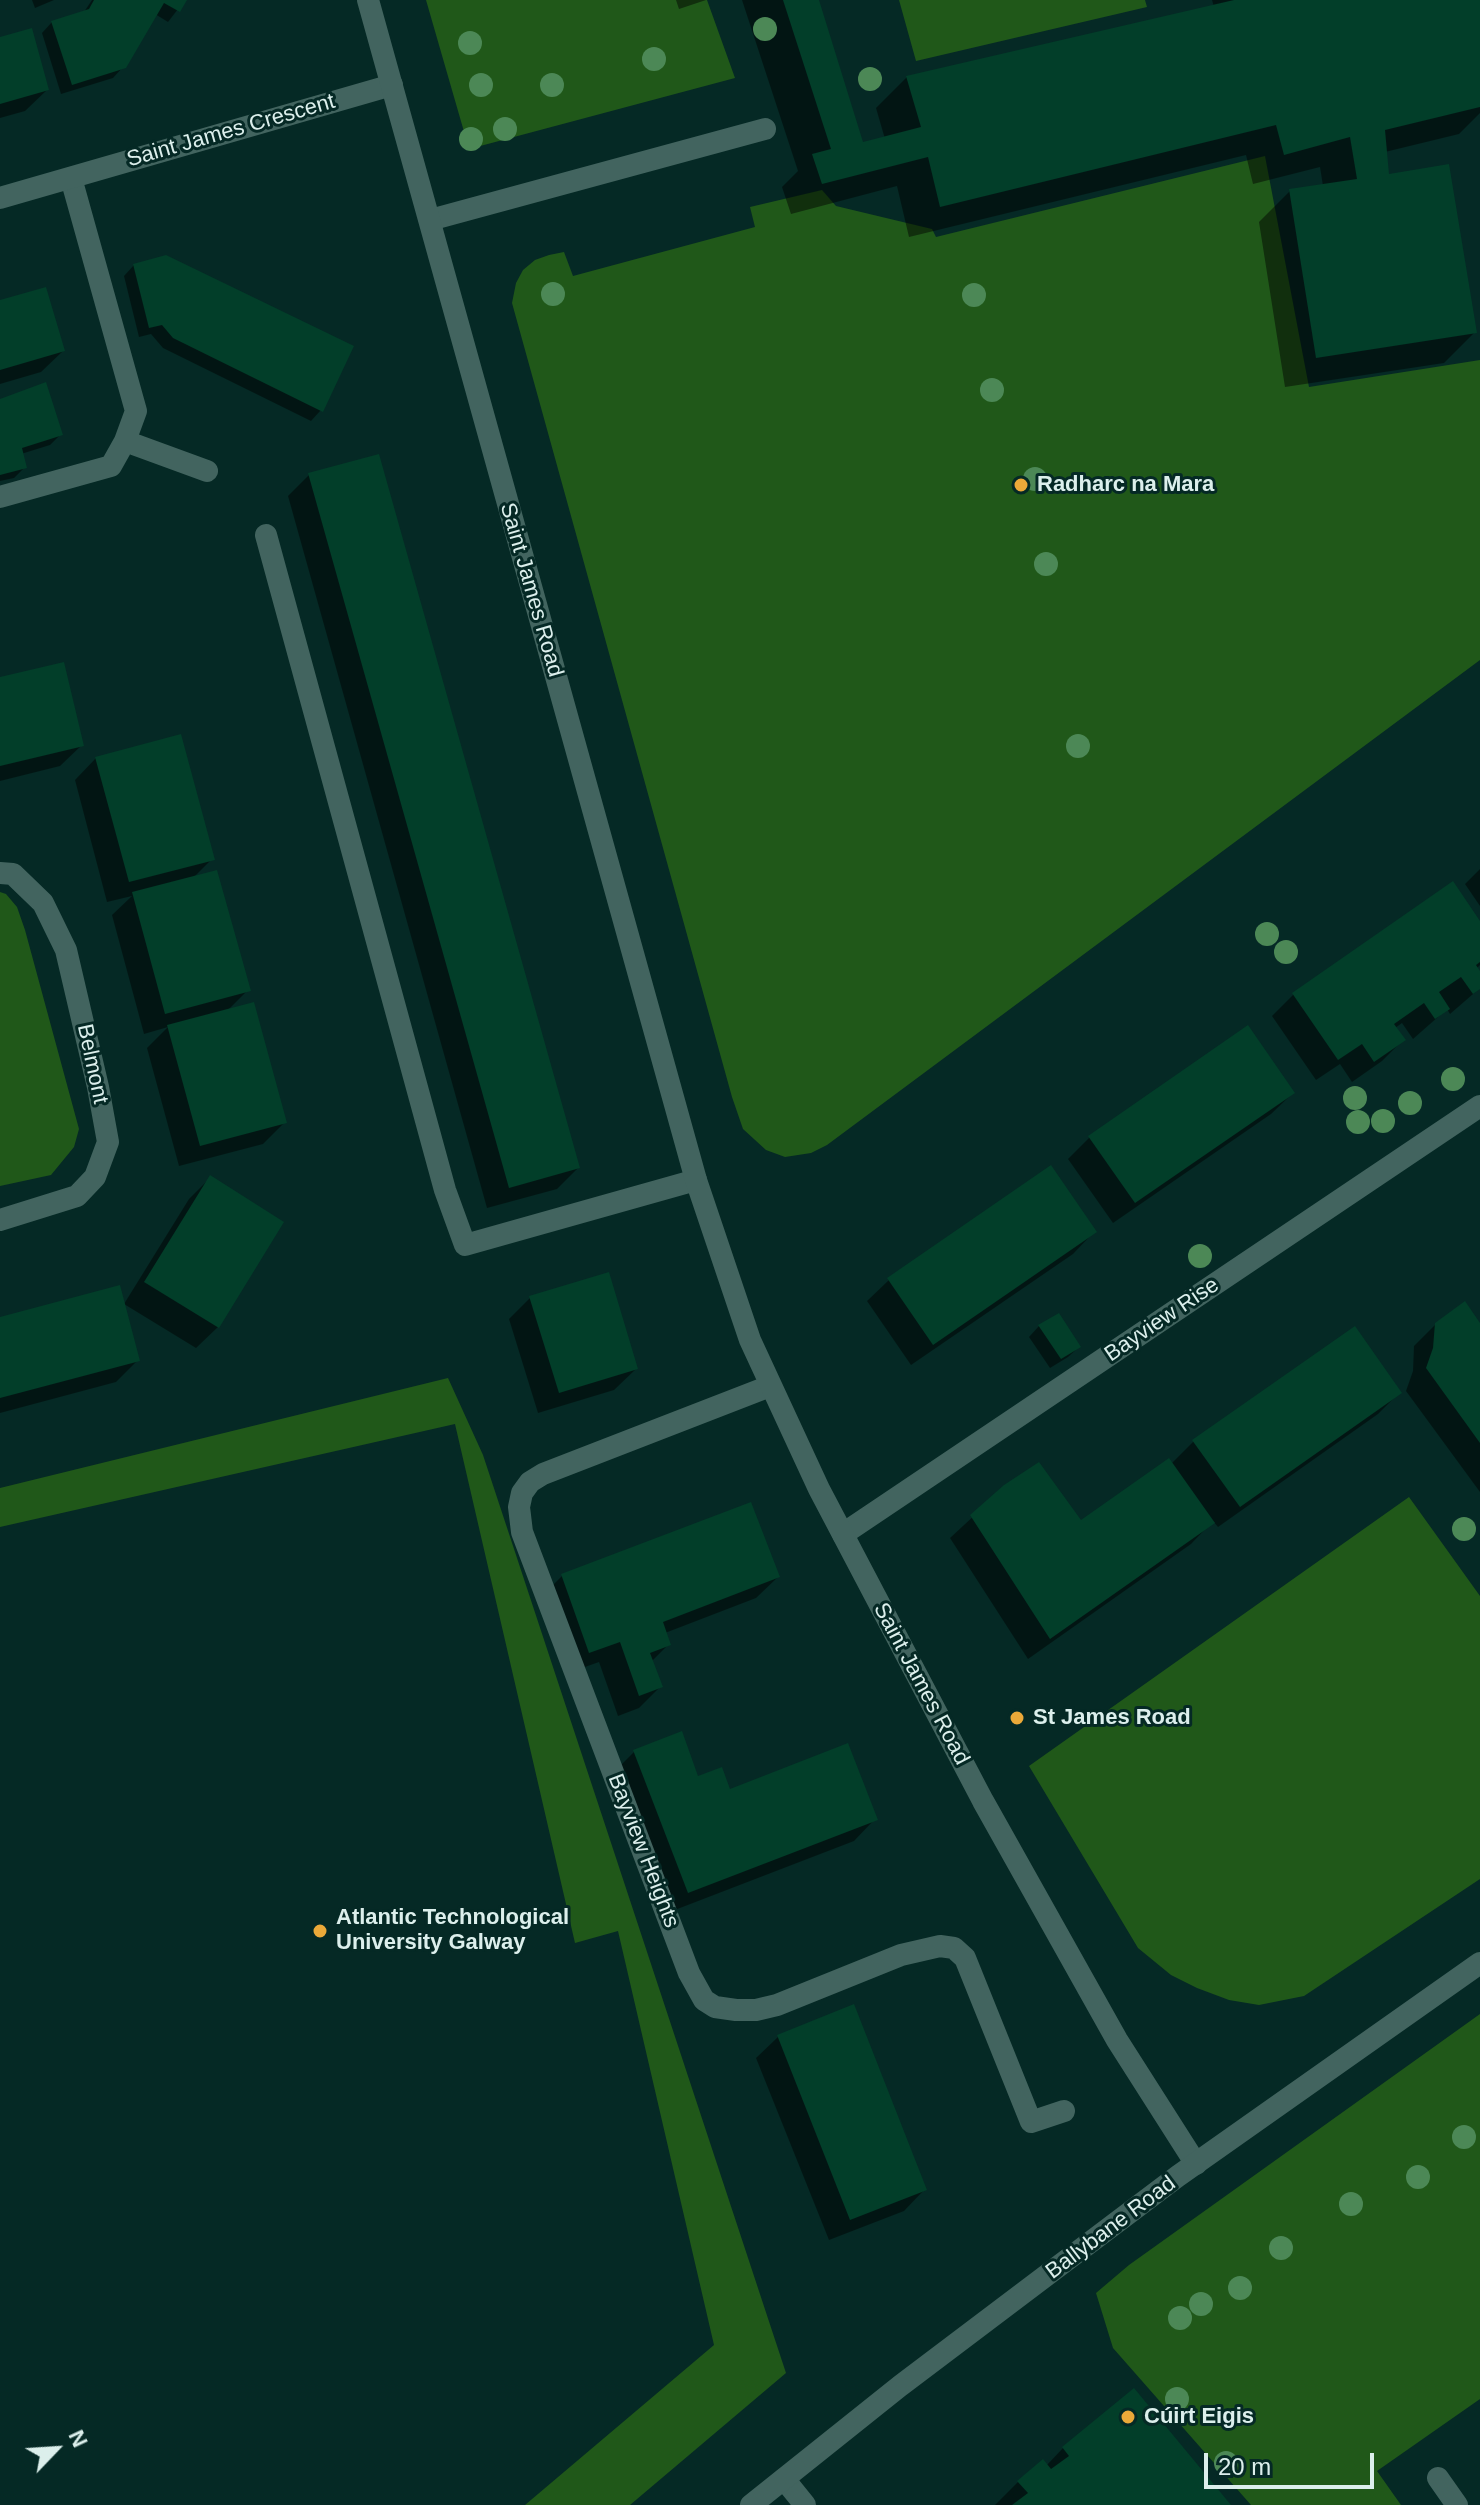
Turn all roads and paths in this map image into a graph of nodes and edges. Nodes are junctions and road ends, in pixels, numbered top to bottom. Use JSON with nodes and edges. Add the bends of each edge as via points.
{"nodes":[{"id":1,"x":368,"y":0,"type":"edge"},
{"id":2,"x":392,"y":85,"type":"junction"},
{"id":3,"x":765,"y":129,"type":"dead end"},
{"id":4,"x":71,"y":178,"type":"junction"},
{"id":5,"x":0,"y":198,"type":"edge"},
{"id":6,"x":430,"y":220,"type":"junction"},
{"id":7,"x":125,"y":441,"type":"junction"},
{"id":8,"x":207,"y":471,"type":"dead end"},
{"id":9,"x":0,"y":497,"type":"edge"},
{"id":10,"x":266,"y":535,"type":"dead end"},
{"id":11,"x":0,"y":873,"type":"edge"},
{"id":12,"x":1480,"y":1106,"type":"edge"},
{"id":13,"x":696,"y":1180,"type":"junction"},
{"id":14,"x":0,"y":1220,"type":"edge"},
{"id":15,"x":770,"y":1386,"type":"junction"},
{"id":16,"x":843,"y":1534,"type":"junction"},
{"id":17,"x":1480,"y":1963,"type":"edge"},
{"id":18,"x":1064,"y":2111,"type":"dead end"},
{"id":19,"x":1196,"y":2164,"type":"junction"},
{"id":20,"x":1438,"y":2478,"type":"dead end"},
{"id":21,"x":784,"y":2479,"type":"junction"},
{"id":22,"x":751,"y":2505,"type":"edge"},
{"id":23,"x":805,"y":2505,"type":"edge"},
{"id":24,"x":1457,"y":2505,"type":"edge"}],
"edges":[{"from":1,"to":2,"type":"street","name":"Saint James Road"},
{"from":2,"to":4,"type":"street","name":"Saint James Crescent"},
{"from":2,"to":6,"type":"street","name":"Saint James Road"},
{"from":3,"to":6,"type":"street"},
{"from":4,"to":5,"type":"street","name":"Saint James Crescent"},
{"from":4,"to":7,"type":"street","via":[[136,411]]},
{"from":6,"to":13,"type":"street","name":"Saint James Road"},
{"from":7,"to":8,"type":"street"},
{"from":7,"to":9,"type":"street","via":[[111,466]]},
{"from":10,"to":13,"type":"street","via":[[445,1190],[465,1245]]},
{"from":11,"to":14,"type":"street","name":"Belmont","via":[[13,874],[43,903],[66,950],[108,1142],[95,1177],[77,1196]]},
{"from":12,"to":16,"type":"street","name":"Bayview Rise"},
{"from":13,"to":15,"type":"street","name":"Saint James Road"},
{"from":15,"to":16,"type":"street","name":"Saint James Road"},
{"from":15,"to":18,"type":"street","name":"Bayview Heights","via":[[543,1474],[530,1482],[519,1507],[522,1532],[689,1973],[704,2000],[715,2007],[756,2010],[901,1955],[954,1948],[965,1958],[1031,2122]]},
{"from":16,"to":19,"type":"street","name":"Saint James Road","via":[[1048,1920]]},
{"from":17,"to":19,"type":"street","name":"Ballybane Road"},
{"from":19,"to":21,"type":"street","name":"Ballybane Road"},
{"from":20,"to":24,"type":"street"},
{"from":21,"to":22,"type":"street","name":"Ballybane Road"},
{"from":21,"to":23,"type":"street"}]}
